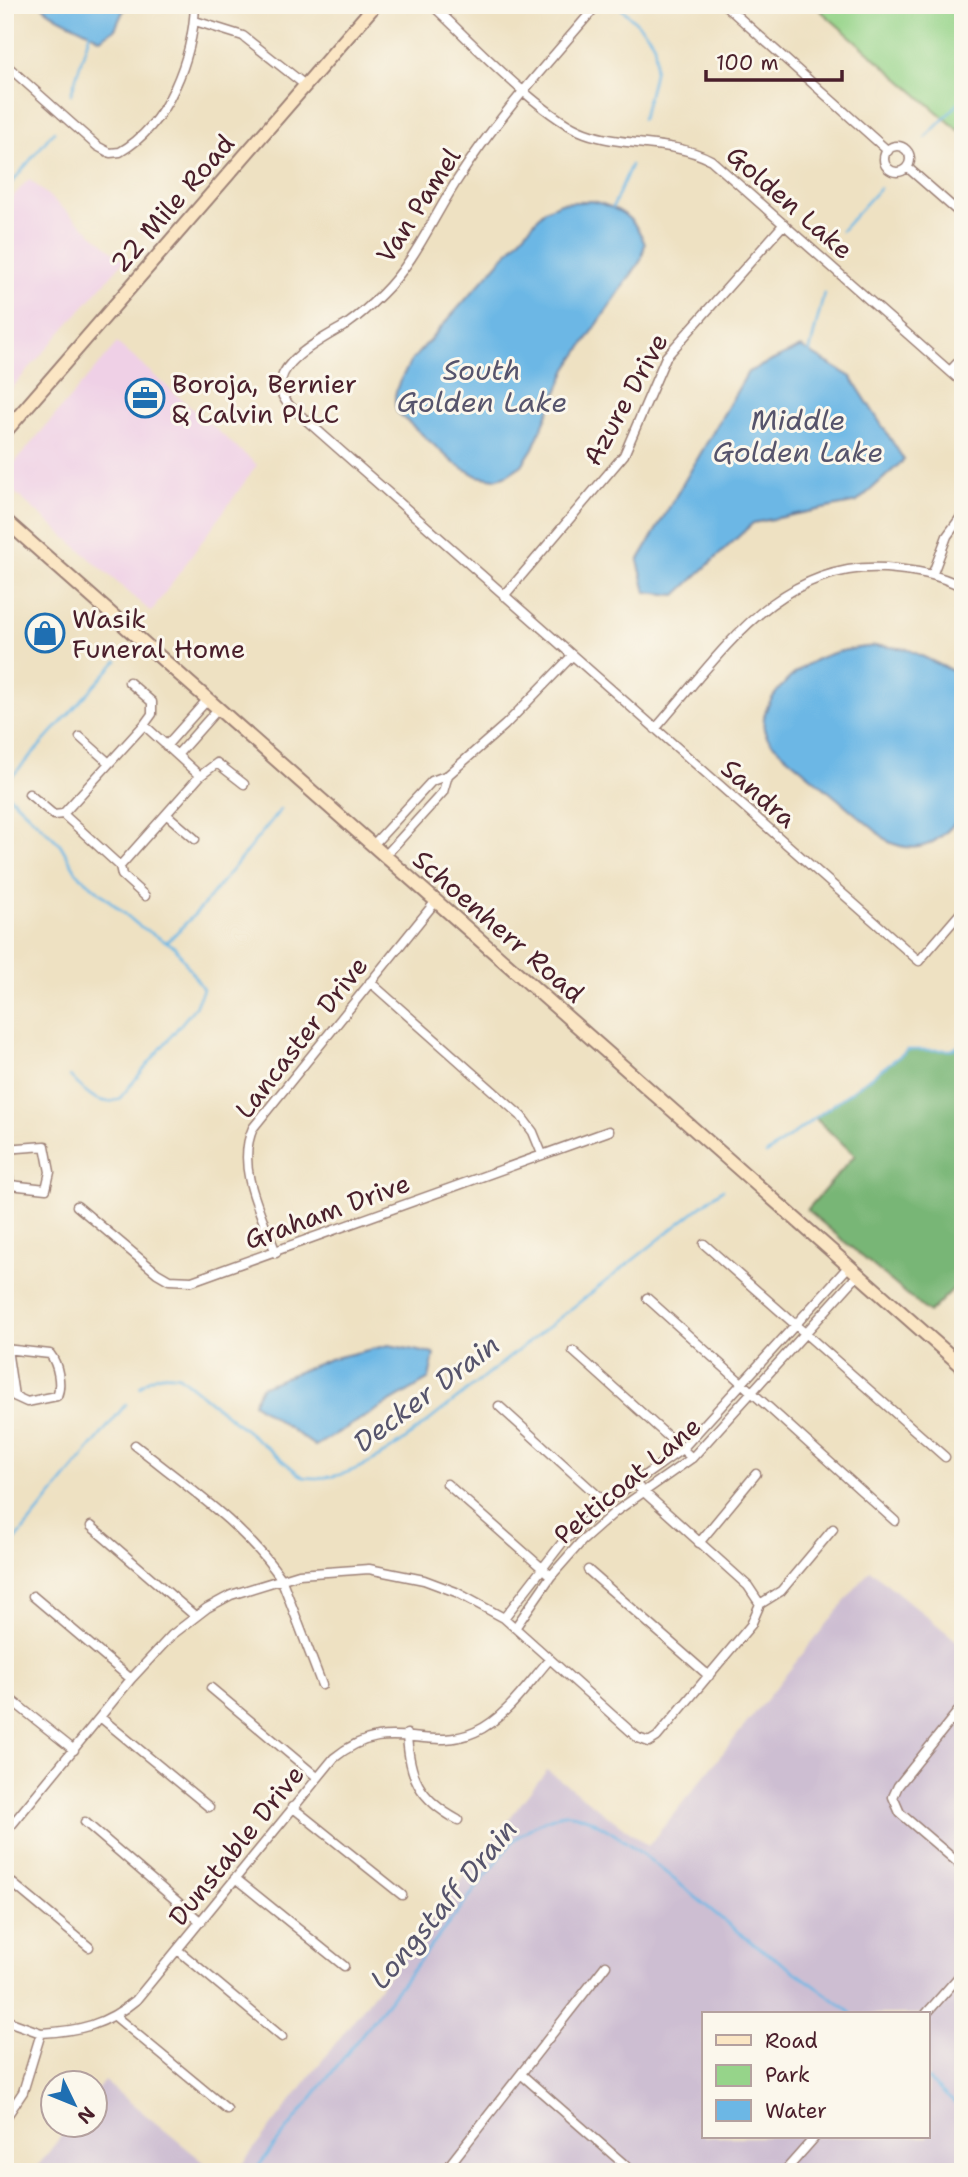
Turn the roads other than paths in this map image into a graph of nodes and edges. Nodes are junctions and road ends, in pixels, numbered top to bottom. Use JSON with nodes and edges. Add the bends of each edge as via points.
{"nodes":[{"id":1,"x":195,"y":5,"type":"edge"},
{"id":2,"x":375,"y":5,"type":"edge"},
{"id":3,"x":432,"y":5,"type":"edge"},
{"id":4,"x":597,"y":5,"type":"edge"},
{"id":5,"x":725,"y":5,"type":"edge"},
{"id":6,"x":195,"y":21,"type":"junction"},
{"id":7,"x":5,"y":64,"type":"edge"},
{"id":8,"x":305,"y":86,"type":"junction"},
{"id":9,"x":524,"y":90,"type":"junction"},
{"id":10,"x":888,"y":150,"type":"junction"},
{"id":11,"x":907,"y":167,"type":"junction"},
{"id":12,"x":963,"y":216,"type":"edge"},
{"id":13,"x":784,"y":224,"type":"junction"},
{"id":14,"x":963,"y":357,"type":"edge"},
{"id":15,"x":950,"y":371,"type":"junction"},
{"id":16,"x":963,"y":383,"type":"edge"},
{"id":17,"x":5,"y":432,"type":"edge"},
{"id":18,"x":963,"y":514,"type":"edge"},
{"id":19,"x":5,"y":520,"type":"edge"},
{"id":20,"x":933,"y":573,"type":"junction"},
{"id":21,"x":963,"y":587,"type":"edge"},
{"id":22,"x":504,"y":596,"type":"junction"},
{"id":23,"x":572,"y":656,"type":"junction"},
{"id":24,"x":129,"y":682,"type":"dead end"},
{"id":25,"x":208,"y":699,"type":"junction"},
{"id":26,"x":218,"y":709,"type":"junction"},
{"id":27,"x":144,"y":725,"type":"junction"},
{"id":28,"x":655,"y":729,"type":"junction"},
{"id":29,"x":80,"y":737,"type":"dead end"},
{"id":30,"x":166,"y":746,"type":"junction"},
{"id":31,"x":177,"y":755,"type":"junction"},
{"id":32,"x":109,"y":763,"type":"junction"},
{"id":33,"x":448,"y":775,"type":"junction"},
{"id":34,"x":200,"y":776,"type":"junction"},
{"id":35,"x":244,"y":784,"type":"dead end"},
{"id":36,"x":29,"y":794,"type":"dead end"},
{"id":37,"x":64,"y":814,"type":"junction"},
{"id":38,"x":166,"y":814,"type":"junction"},
{"id":39,"x":195,"y":839,"type":"dead end"},
{"id":40,"x":373,"y":845,"type":"junction"},
{"id":41,"x":385,"y":856,"type":"junction"},
{"id":42,"x":120,"y":866,"type":"junction"},
{"id":43,"x":145,"y":896,"type":"dead end"},
{"id":44,"x":436,"y":901,"type":"junction"},
{"id":45,"x":963,"y":910,"type":"edge"},
{"id":46,"x":370,"y":982,"type":"junction"},
{"id":47,"x":609,"y":1131,"type":"dead end"},
{"id":48,"x":5,"y":1151,"type":"edge"},
{"id":49,"x":542,"y":1154,"type":"junction"},
{"id":50,"x":77,"y":1206,"type":"dead end"},
{"id":51,"x":704,"y":1244,"type":"dead end"},
{"id":52,"x":276,"y":1253,"type":"junction"},
{"id":53,"x":854,"y":1271,"type":"junction"},
{"id":54,"x":647,"y":1298,"type":"dead end"},
{"id":55,"x":798,"y":1324,"type":"junction"},
{"id":56,"x":807,"y":1332,"type":"junction"},
{"id":57,"x":6,"y":1349,"type":"edge"},
{"id":58,"x":573,"y":1351,"type":"dead end"},
{"id":59,"x":963,"y":1367,"type":"edge"},
{"id":60,"x":744,"y":1384,"type":"junction"},
{"id":61,"x":753,"y":1393,"type":"junction"},
{"id":62,"x":499,"y":1406,"type":"dead end"},
{"id":63,"x":135,"y":1445,"type":"dead end"},
{"id":64,"x":682,"y":1449,"type":"junction"},
{"id":65,"x":946,"y":1457,"type":"dead end"},
{"id":66,"x":692,"y":1458,"type":"junction"},
{"id":67,"x":756,"y":1475,"type":"dead end"},
{"id":68,"x":634,"y":1483,"type":"junction"},
{"id":69,"x":447,"y":1484,"type":"dead end"},
{"id":70,"x":644,"y":1492,"type":"junction"},
{"id":71,"x":606,"y":1503,"type":"junction"},
{"id":72,"x":615,"y":1512,"type":"junction"},
{"id":73,"x":895,"y":1521,"type":"dead end"},
{"id":74,"x":91,"y":1525,"type":"dead end"},
{"id":75,"x":833,"y":1530,"type":"dead end"},
{"id":76,"x":699,"y":1543,"type":"junction"},
{"id":77,"x":541,"y":1567,"type":"junction"},
{"id":78,"x":588,"y":1570,"type":"dead end"},
{"id":79,"x":551,"y":1576,"type":"junction"},
{"id":80,"x":281,"y":1578,"type":"junction"},
{"id":81,"x":33,"y":1596,"type":"dead end"},
{"id":82,"x":760,"y":1604,"type":"junction"},
{"id":83,"x":195,"y":1616,"type":"junction"},
{"id":84,"x":504,"y":1618,"type":"junction"},
{"id":85,"x":515,"y":1628,"type":"junction"},
{"id":86,"x":549,"y":1660,"type":"junction"},
{"id":87,"x":709,"y":1676,"type":"junction"},
{"id":88,"x":131,"y":1679,"type":"junction"},
{"id":89,"x":322,"y":1685,"type":"dead end"},
{"id":90,"x":211,"y":1688,"type":"dead end"},
{"id":91,"x":5,"y":1695,"type":"edge"},
{"id":92,"x":963,"y":1705,"type":"edge"},
{"id":93,"x":100,"y":1717,"type":"junction"},
{"id":94,"x":407,"y":1734,"type":"junction"},
{"id":95,"x":74,"y":1750,"type":"junction"},
{"id":96,"x":317,"y":1777,"type":"junction"},
{"id":97,"x":209,"y":1807,"type":"dead end"},
{"id":98,"x":292,"y":1807,"type":"junction"},
{"id":99,"x":5,"y":1815,"type":"edge"},
{"id":100,"x":458,"y":1820,"type":"dead end"},
{"id":101,"x":14,"y":1822,"type":"junction"},
{"id":102,"x":85,"y":1822,"type":"dead end"},
{"id":103,"x":5,"y":1833,"type":"edge"},
{"id":104,"x":963,"y":1867,"type":"edge"},
{"id":105,"x":5,"y":1877,"type":"edge"},
{"id":106,"x":235,"y":1878,"type":"junction"},
{"id":107,"x":402,"y":1895,"type":"dead end"},
{"id":108,"x":201,"y":1922,"type":"junction"},
{"id":109,"x":89,"y":1947,"type":"dead end"},
{"id":110,"x":179,"y":1951,"type":"junction"},
{"id":111,"x":606,"y":1965,"type":"dead end"},
{"id":112,"x":344,"y":1966,"type":"dead end"},
{"id":113,"x":963,"y":1972,"type":"edge"},
{"id":114,"x":928,"y":2012,"type":"edge"},
{"id":115,"x":116,"y":2017,"type":"junction"},
{"id":116,"x":5,"y":2020,"type":"edge"},
{"id":117,"x":41,"y":2033,"type":"junction"},
{"id":118,"x":282,"y":2036,"type":"dead end"},
{"id":119,"x":522,"y":2075,"type":"junction"},
{"id":120,"x":227,"y":2109,"type":"dead end"},
{"id":121,"x":5,"y":2119,"type":"edge"},
{"id":122,"x":814,"y":2138,"type":"edge"},
{"id":123,"x":444,"y":2172,"type":"edge"},
{"id":124,"x":633,"y":2172,"type":"edge"},
{"id":125,"x":784,"y":2172,"type":"edge"}],
"edges":[{"from":1,"to":6,"type":"street"},
{"from":2,"to":8,"type":"street","name":"22 Mile Road"},
{"from":3,"to":9,"type":"street","name":"Golden Lake"},
{"from":4,"to":9,"type":"street","name":"Van Pamel"},
{"from":5,"to":10,"type":"street"},
{"from":6,"to":7,"type":"street","via":[[180,79],[169,100],[120,152],[106,151]]},
{"from":6,"to":8,"type":"street","via":[[243,36]]},
{"from":8,"to":17,"type":"street","name":"22 Mile Road"},
{"from":9,"to":13,"type":"street","name":"Golden Lake","via":[[558,119],[585,133],[697,153]]},
{"from":9,"to":22,"type":"street","name":"Van Pamel","via":[[458,178],[398,278],[356,318],[301,353],[285,370],[279,388],[284,401]]},
{"from":10,"to":11,"type":"street","via":[[900,146],[907,150]]},
{"from":10,"to":11,"type":"street","via":[[884,161],[892,171]]},
{"from":11,"to":12,"type":"street"},
{"from":13,"to":15,"type":"street","name":"Golden Lake"},
{"from":13,"to":22,"type":"street","name":"Azure Drive","via":[[666,357],[624,455]]},
{"from":14,"to":15,"type":"street"},
{"from":15,"to":16,"type":"street","name":"Golden Lake"},
{"from":18,"to":20,"type":"street","via":[[947,536]]},
{"from":19,"to":25,"type":"street","name":"Schoenherr Road"},
{"from":20,"to":21,"type":"street"},
{"from":20,"to":28,"type":"street","via":[[859,568],[797,586],[761,611]]},
{"from":22,"to":23,"type":"street","name":"Sandra"},
{"from":23,"to":28,"type":"street","name":"Sandra"},
{"from":23,"to":33,"type":"street"},
{"from":24,"to":27,"type":"street","via":[[152,702],[152,714]]},
{"from":25,"to":26,"type":"street","name":"Schoenherr Road"},
{"from":25,"to":30,"type":"street"},
{"from":26,"to":31,"type":"street"},
{"from":26,"to":40,"type":"street","name":"Schoenherr Road"},
{"from":27,"to":30,"type":"street"},
{"from":27,"to":32,"type":"street"},
{"from":28,"to":45,"type":"street","name":"Sandra","via":[[919,961]]},
{"from":29,"to":32,"type":"street"},
{"from":30,"to":31,"type":"street"},
{"from":31,"to":34,"type":"street"},
{"from":32,"to":37,"type":"street"},
{"from":33,"to":40,"type":"street","via":[[432,781]]},
{"from":33,"to":41,"type":"street","via":[[443,792]]},
{"from":34,"to":35,"type":"street","via":[[217,763]]},
{"from":34,"to":38,"type":"street"},
{"from":36,"to":37,"type":"street","via":[[54,815]]},
{"from":37,"to":42,"type":"street"},
{"from":38,"to":39,"type":"street"},
{"from":38,"to":42,"type":"street"},
{"from":40,"to":41,"type":"street","name":"Schoenherr Road"},
{"from":41,"to":44,"type":"street","name":"Schoenherr Road"},
{"from":42,"to":43,"type":"street","via":[[122,875]]},
{"from":44,"to":46,"type":"street","name":"Lancaster Drive"},
{"from":44,"to":53,"type":"street","name":"Schoenherr Road"},
{"from":46,"to":49,"type":"street","via":[[521,1116]]},
{"from":46,"to":52,"type":"street","name":"Lancaster Drive","via":[[266,1108],[250,1134],[246,1151],[249,1177]]},
{"from":47,"to":49,"type":"street","name":"Graham Drive"},
{"from":48,"to":48,"type":"street","via":[[10,1185],[46,1189],[50,1172],[45,1146]]},
{"from":49,"to":52,"type":"street","name":"Graham Drive"},
{"from":50,"to":52,"type":"street","name":"Graham Drive","via":[[169,1280],[205,1278]]},
{"from":51,"to":55,"type":"street"},
{"from":53,"to":55,"type":"street","name":"Petticoat Lane"},
{"from":53,"to":56,"type":"street","name":"Petticoat Lane"},
{"from":53,"to":59,"type":"street","name":"Schoenherr Road"},
{"from":54,"to":60,"type":"street"},
{"from":55,"to":56,"type":"street"},
{"from":55,"to":60,"type":"street","name":"Petticoat Lane"},
{"from":56,"to":61,"type":"street","name":"Petticoat Lane"},
{"from":56,"to":65,"type":"street"},
{"from":57,"to":57,"type":"street","via":[[14,1396],[27,1402],[57,1396],[60,1391],[53,1358]]},
{"from":58,"to":64,"type":"street"},
{"from":60,"to":61,"type":"street"},
{"from":60,"to":64,"type":"street","name":"Petticoat Lane"},
{"from":61,"to":66,"type":"street","name":"Petticoat Lane"},
{"from":61,"to":73,"type":"street"},
{"from":62,"to":71,"type":"street"},
{"from":63,"to":80,"type":"street","via":[[227,1518]]},
{"from":64,"to":66,"type":"street"},
{"from":64,"to":68,"type":"street","name":"Petticoat Lane"},
{"from":66,"to":70,"type":"street","name":"Petticoat Lane"},
{"from":67,"to":76,"type":"street"},
{"from":68,"to":70,"type":"street"},
{"from":68,"to":71,"type":"street","name":"Petticoat Lane"},
{"from":69,"to":77,"type":"street"},
{"from":70,"to":72,"type":"street","name":"Petticoat Lane"},
{"from":70,"to":76,"type":"street"},
{"from":71,"to":72,"type":"street"},
{"from":71,"to":77,"type":"street","name":"Petticoat Lane"},
{"from":72,"to":79,"type":"street","name":"Petticoat Lane"},
{"from":74,"to":83,"type":"street"},
{"from":75,"to":82,"type":"street","via":[[780,1591]]},
{"from":76,"to":82,"type":"street","via":[[748,1586]]},
{"from":77,"to":79,"type":"street"},
{"from":77,"to":84,"type":"street","name":"Petticoat Lane"},
{"from":78,"to":87,"type":"street"},
{"from":79,"to":85,"type":"street","name":"Petticoat Lane"},
{"from":80,"to":83,"type":"street","via":[[231,1595]]},
{"from":80,"to":84,"type":"street","via":[[337,1569],[402,1574],[444,1587]]},
{"from":80,"to":89,"type":"street"},
{"from":81,"to":88,"type":"street"},
{"from":82,"to":87,"type":"street","via":[[751,1625]]},
{"from":83,"to":88,"type":"street"},
{"from":84,"to":85,"type":"street"},
{"from":85,"to":86,"type":"street"},
{"from":86,"to":87,"type":"street","via":[[638,1738],[649,1742]]},
{"from":86,"to":94,"type":"street","name":"Dunstable Drive","via":[[506,1709],[475,1732],[446,1738]]},
{"from":88,"to":93,"type":"street"},
{"from":90,"to":96,"type":"street"},
{"from":91,"to":95,"type":"street"},
{"from":92,"to":104,"type":"street","via":[[898,1786],[894,1802]]},
{"from":93,"to":95,"type":"street"},
{"from":93,"to":97,"type":"street"},
{"from":94,"to":96,"type":"street","name":"Dunstable Drive","via":[[375,1736],[354,1744]]},
{"from":94,"to":100,"type":"street","via":[[415,1781],[439,1809]]},
{"from":95,"to":101,"type":"street"},
{"from":96,"to":98,"type":"street","name":"Dunstable Drive"},
{"from":98,"to":106,"type":"street","name":"Dunstable Drive"},
{"from":98,"to":107,"type":"street"},
{"from":99,"to":101,"type":"street"},
{"from":101,"to":103,"type":"street"},
{"from":102,"to":108,"type":"street"},
{"from":105,"to":109,"type":"street"},
{"from":106,"to":108,"type":"street","name":"Dunstable Drive"},
{"from":106,"to":112,"type":"street"},
{"from":108,"to":110,"type":"street","name":"Dunstable Drive"},
{"from":110,"to":115,"type":"street","name":"Dunstable Drive"},
{"from":110,"to":118,"type":"street"},
{"from":111,"to":119,"type":"street"},
{"from":113,"to":114,"type":"street"},
{"from":115,"to":117,"type":"street","name":"Dunstable Drive","via":[[84,2029]]},
{"from":115,"to":120,"type":"street"},
{"from":116,"to":117,"type":"street"},
{"from":117,"to":121,"type":"street","via":[[23,2092]]},
{"from":119,"to":123,"type":"street"},
{"from":119,"to":124,"type":"street"},
{"from":122,"to":125,"type":"street"}]}
